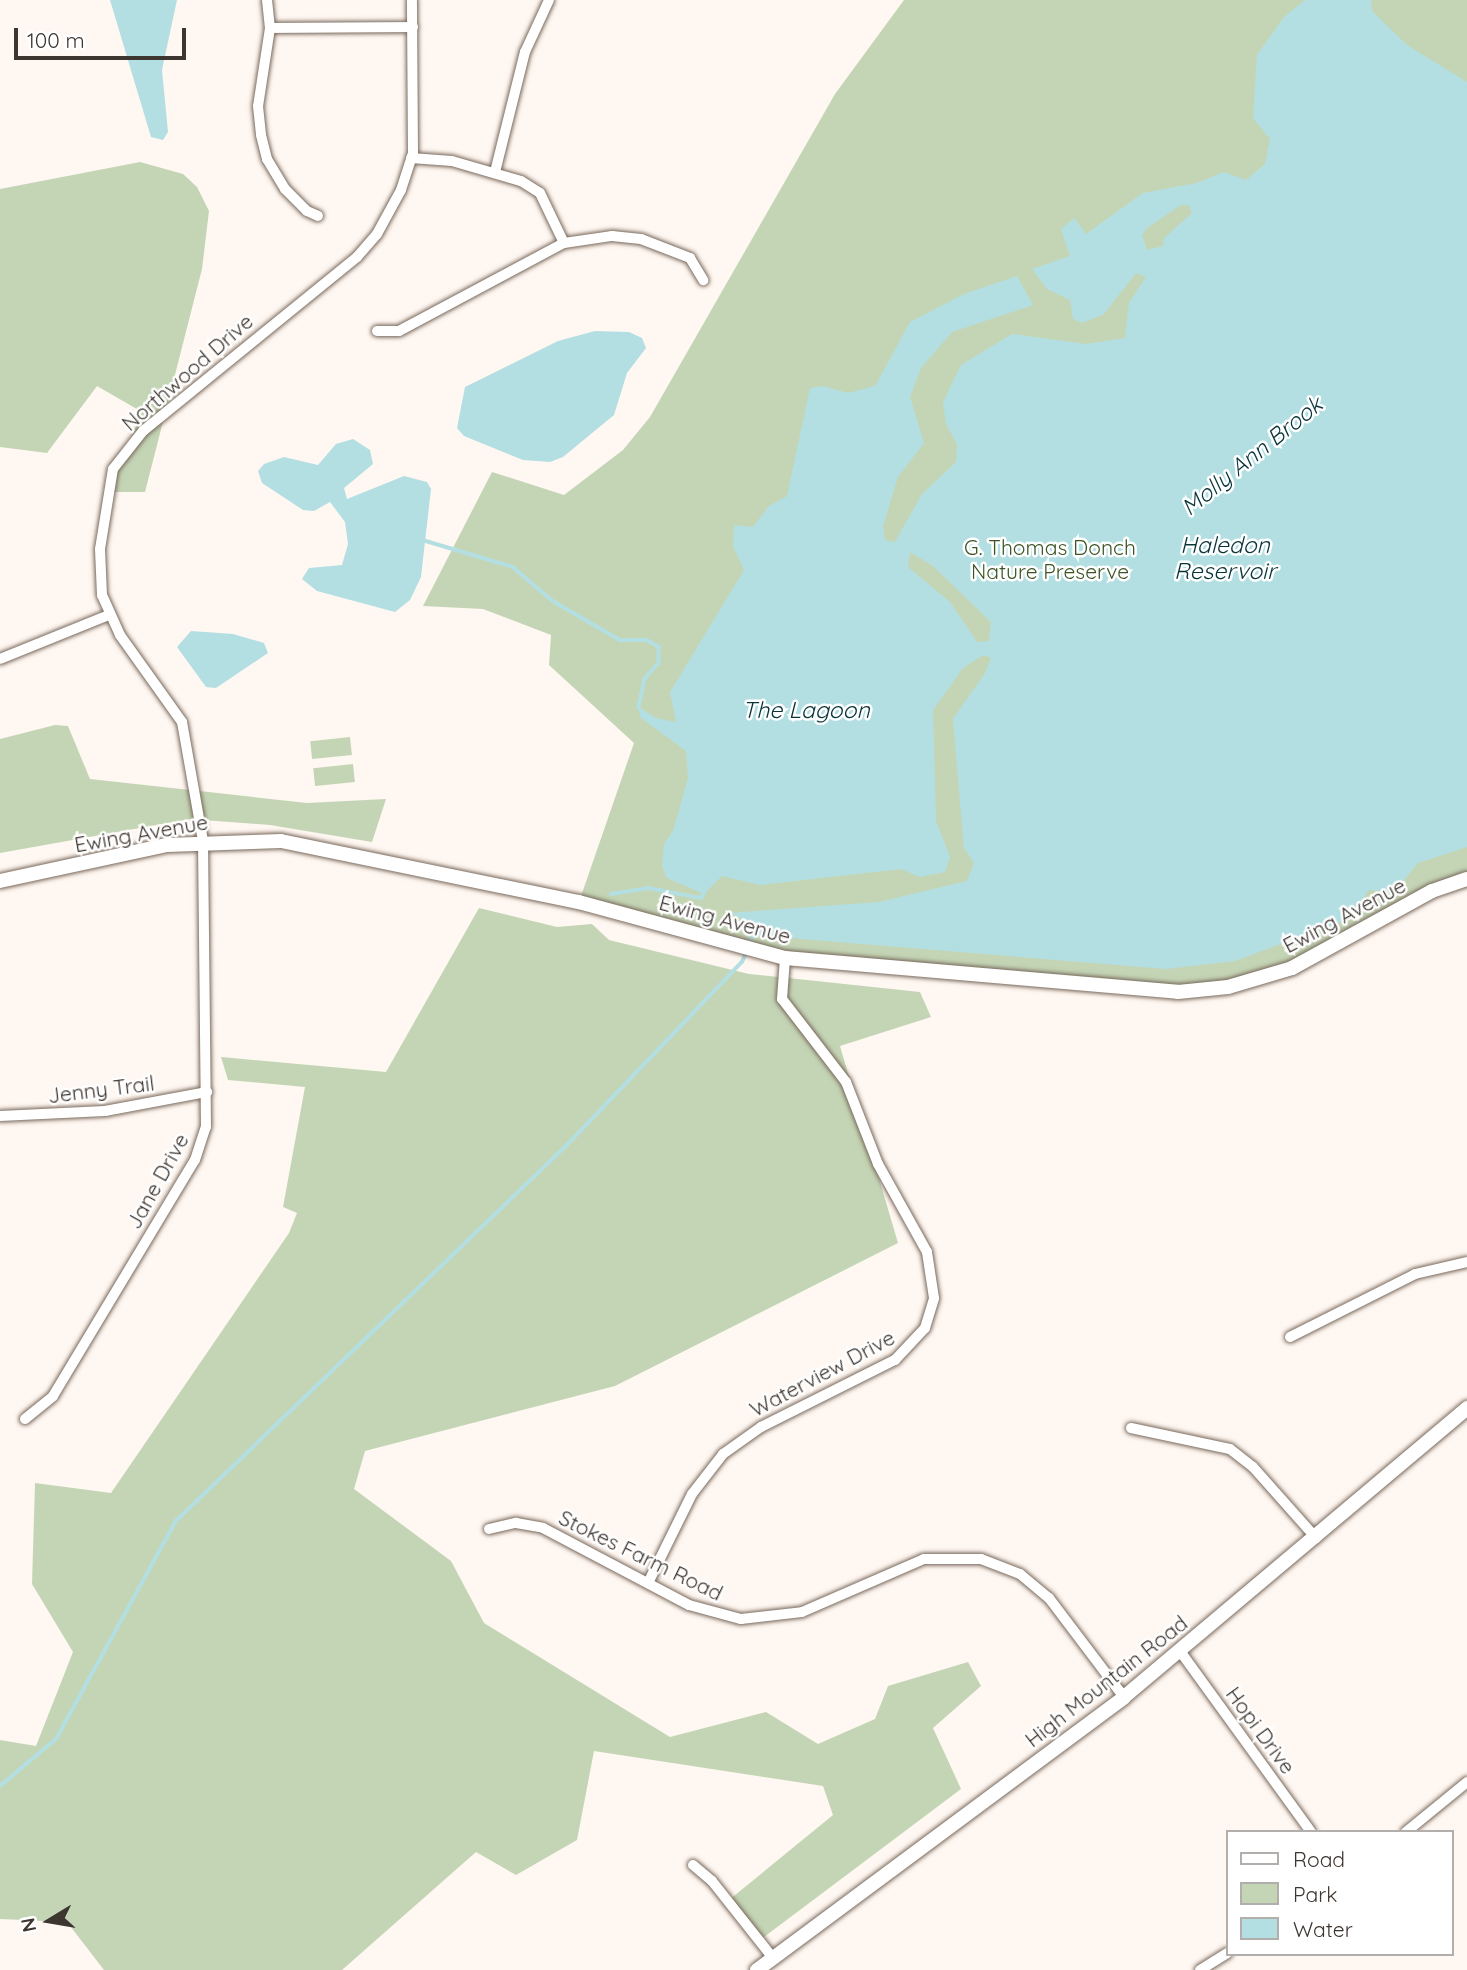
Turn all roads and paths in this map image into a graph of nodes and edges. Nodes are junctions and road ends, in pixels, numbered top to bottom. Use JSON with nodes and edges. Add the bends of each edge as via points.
{"nodes":[{"id":1,"x":267,"y":0,"type":"edge"},
{"id":2,"x":412,"y":0,"type":"edge"},
{"id":3,"x":549,"y":0,"type":"edge"},
{"id":4,"x":413,"y":27,"type":"junction"},
{"id":5,"x":270,"y":28,"type":"junction"},
{"id":6,"x":411,"y":158,"type":"junction"},
{"id":7,"x":495,"y":172,"type":"junction"},
{"id":8,"x":318,"y":216,"type":"dead end"},
{"id":9,"x":564,"y":243,"type":"junction"},
{"id":10,"x":703,"y":280,"type":"dead end"},
{"id":11,"x":377,"y":331,"type":"dead end"},
{"id":12,"x":109,"y":615,"type":"junction"},
{"id":13,"x":0,"y":659,"type":"edge"},
{"id":14,"x":202,"y":841,"type":"junction"},
{"id":15,"x":1467,"y":878,"type":"edge"},
{"id":16,"x":0,"y":881,"type":"edge"},
{"id":17,"x":785,"y":958,"type":"junction"},
{"id":18,"x":207,"y":1093,"type":"junction"},
{"id":19,"x":0,"y":1116,"type":"edge"},
{"id":20,"x":1467,"y":1262,"type":"edge"},
{"id":21,"x":1290,"y":1337,"type":"dead end"},
{"id":22,"x":1467,"y":1408,"type":"edge"},
{"id":23,"x":25,"y":1419,"type":"dead end"},
{"id":24,"x":1131,"y":1428,"type":"dead end"},
{"id":25,"x":489,"y":1529,"type":"dead end"},
{"id":26,"x":1316,"y":1538,"type":"junction"},
{"id":27,"x":648,"y":1583,"type":"junction"},
{"id":28,"x":1180,"y":1651,"type":"junction"},
{"id":29,"x":1124,"y":1698,"type":"junction"},
{"id":30,"x":1467,"y":1782,"type":"edge"},
{"id":31,"x":1310,"y":1830,"type":"edge"},
{"id":32,"x":1408,"y":1830,"type":"edge"},
{"id":33,"x":693,"y":1865,"type":"dead end"},
{"id":34,"x":1226,"y":1954,"type":"edge"},
{"id":35,"x":773,"y":1958,"type":"junction"},
{"id":36,"x":757,"y":1970,"type":"edge"},
{"id":37,"x":1200,"y":1970,"type":"edge"}],
"edges":[{"from":1,"to":5,"type":"street"},
{"from":2,"to":4,"type":"street","name":"Northwood Drive"},
{"from":3,"to":7,"type":"street","via":[[525,52]]},
{"from":4,"to":5,"type":"street"},
{"from":4,"to":6,"type":"street","name":"Northwood Drive"},
{"from":5,"to":8,"type":"street","via":[[259,85],[261,135],[270,166],[285,189]]},
{"from":6,"to":7,"type":"street"},
{"from":6,"to":12,"type":"street","name":"Northwood Drive","via":[[401,190],[377,234],[357,257],[143,431],[113,469],[100,549],[102,595]]},
{"from":7,"to":9,"type":"street","via":[[540,193]]},
{"from":9,"to":10,"type":"street","via":[[612,236],[641,239],[690,258]]},
{"from":9,"to":11,"type":"street","via":[[399,331]]},
{"from":12,"to":13,"type":"street"},
{"from":12,"to":14,"type":"street","name":"Northwood Drive","via":[[182,722]]},
{"from":14,"to":16,"type":"main road","name":"Ewing Avenue"},
{"from":14,"to":17,"type":"main road","name":"Ewing Avenue","via":[[256,839],[319,846],[579,902]]},
{"from":14,"to":18,"type":"street","name":"Jane Drive"},
{"from":15,"to":17,"type":"main road","name":"Ewing Avenue","via":[[1432,891],[1292,968],[1203,991],[1152,991]]},
{"from":17,"to":27,"type":"street","name":"Waterview Drive","via":[[782,999],[846,1082],[882,1173],[927,1252],[934,1283],[930,1314],[918,1339],[895,1360],[761,1427],[723,1454],[692,1494]]},
{"from":18,"to":19,"type":"street","name":"Jenny Trail","via":[[106,1111]]},
{"from":18,"to":23,"type":"street","name":"Jane Drive","via":[[206,1127],[195,1160],[53,1396]]},
{"from":20,"to":21,"type":"street","via":[[1415,1274]]},
{"from":22,"to":26,"type":"main road","name":"High Mountain Road"},
{"from":24,"to":26,"type":"street","via":[[1230,1449],[1253,1467]]},
{"from":25,"to":27,"type":"street","name":"Stokes Farm Road","via":[[516,1523],[543,1528]]},
{"from":26,"to":28,"type":"main road","name":"High Mountain Road"},
{"from":27,"to":29,"type":"street","name":"Stokes Farm Road","via":[[701,1610],[761,1620],[802,1612],[924,1559],[981,1559],[1020,1574],[1042,1591]]},
{"from":28,"to":29,"type":"main road","name":"High Mountain Road"},
{"from":28,"to":31,"type":"street","name":"Hopi Drive"},
{"from":29,"to":35,"type":"main road","name":"High Mountain Road"},
{"from":30,"to":32,"type":"street"},
{"from":33,"to":35,"type":"street","via":[[712,1881]]},
{"from":34,"to":37,"type":"street"},
{"from":35,"to":36,"type":"main road","name":"High Mountain Road"}]}
